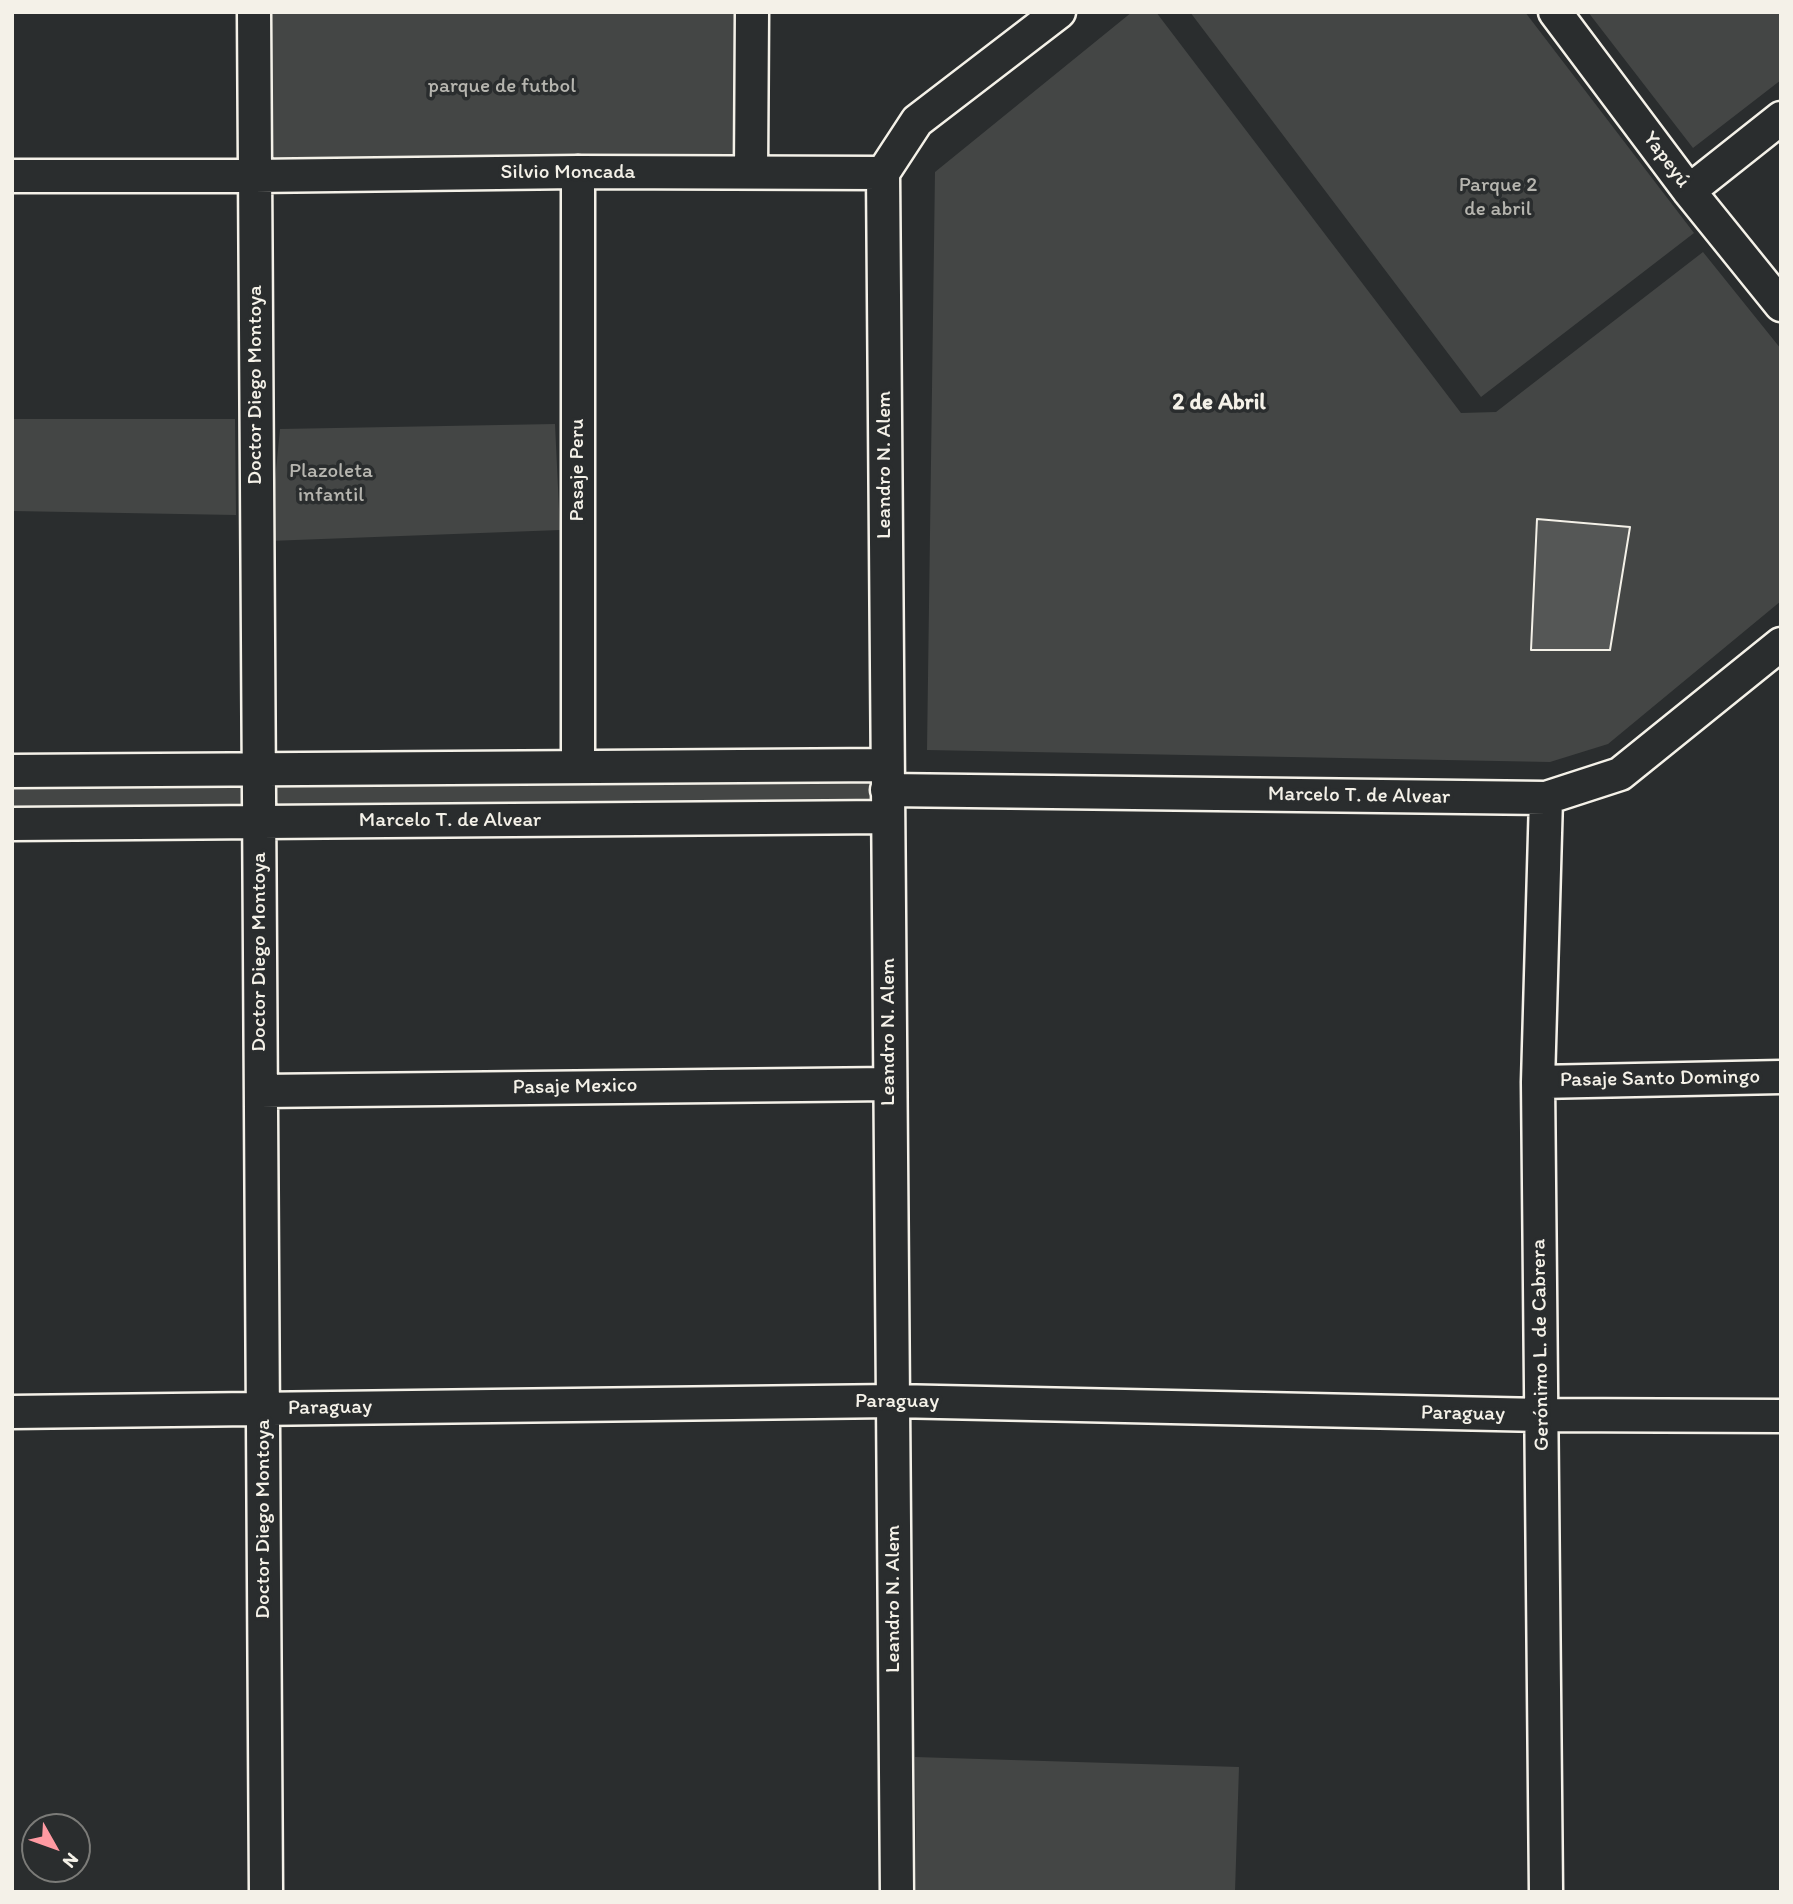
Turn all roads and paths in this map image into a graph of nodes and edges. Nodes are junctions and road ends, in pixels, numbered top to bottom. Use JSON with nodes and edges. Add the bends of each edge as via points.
{"nodes":[{"id":1,"x":254,"y":12,"type":"edge"},
{"id":2,"x":751,"y":12,"type":"edge"},
{"id":3,"x":1059,"y":12,"type":"edge"},
{"id":4,"x":1555,"y":12,"type":"edge"},
{"id":5,"x":1781,"y":118,"type":"edge"},
{"id":6,"x":578,"y":172,"type":"junction"},
{"id":7,"x":751,"y":172,"type":"junction"},
{"id":8,"x":883,"y":173,"type":"junction"},
{"id":9,"x":12,"y":176,"type":"edge"},
{"id":10,"x":255,"y":176,"type":"junction"},
{"id":11,"x":1689,"y":191,"type":"junction"},
{"id":12,"x":1781,"y":306,"type":"edge"},
{"id":13,"x":1781,"y":644,"type":"edge"},
{"id":14,"x":578,"y":767,"type":"junction"},
{"id":15,"x":258,"y":769,"type":"junction"},
{"id":16,"x":12,"y":771,"type":"edge"},
{"id":17,"x":888,"y":791,"type":"junction"},
{"id":18,"x":1546,"y":798,"type":"junction"},
{"id":19,"x":259,"y":822,"type":"junction"},
{"id":20,"x":12,"y":824,"type":"edge"},
{"id":21,"x":1781,"y":1076,"type":"edge"},
{"id":22,"x":1538,"y":1082,"type":"junction"},
{"id":23,"x":890,"y":1084,"type":"junction"},
{"id":24,"x":261,"y":1091,"type":"junction"},
{"id":25,"x":893,"y":1401,"type":"junction"},
{"id":26,"x":263,"y":1409,"type":"junction"},
{"id":27,"x":12,"y":1412,"type":"edge"},
{"id":28,"x":1542,"y":1415,"type":"junction"},
{"id":29,"x":1781,"y":1416,"type":"edge"},
{"id":30,"x":266,"y":1892,"type":"edge"},
{"id":31,"x":897,"y":1892,"type":"edge"},
{"id":32,"x":1546,"y":1892,"type":"edge"}],
"edges":[{"from":1,"to":10,"type":"street","name":"Doctor Diego Montoya"},
{"from":2,"to":7,"type":"street"},
{"from":3,"to":8,"type":"street","via":[[917,121]]},
{"from":4,"to":11,"type":"street","name":"Yapeyú"},
{"from":5,"to":11,"type":"street"},
{"from":6,"to":7,"type":"street","name":"Silvio Moncada"},
{"from":6,"to":10,"type":"street","name":"Silvio Moncada"},
{"from":6,"to":14,"type":"street","name":"Pasaje Peru"},
{"from":7,"to":8,"type":"street","name":"Silvio Moncada"},
{"from":8,"to":17,"type":"street","name":"Leandro N. Alem"},
{"from":9,"to":10,"type":"street","name":"Silvio Moncada"},
{"from":10,"to":15,"type":"street","name":"Doctor Diego Montoya"},
{"from":11,"to":12,"type":"street","name":"Yapeyú"},
{"from":13,"to":18,"type":"street","name":"Marcelo T. de Alvear","via":[[1620,774]]},
{"from":14,"to":15,"type":"street","name":"Marcelo T. de Alvear"},
{"from":14,"to":17,"type":"street","name":"Marcelo T. de Alvear"},
{"from":15,"to":16,"type":"street","name":"Marcelo T. de Alvear"},
{"from":15,"to":19,"type":"street","name":"Doctor Diego Montoya"},
{"from":17,"to":18,"type":"street","name":"Marcelo T. de Alvear"},
{"from":17,"to":19,"type":"street","name":"Marcelo T. de Alvear"},
{"from":17,"to":23,"type":"street","name":"Leandro N. Alem"},
{"from":18,"to":22,"type":"street","name":"Gerónimo L. de Cabrera"},
{"from":19,"to":20,"type":"street","name":"Marcelo T. de Alvear"},
{"from":19,"to":24,"type":"street","name":"Doctor Diego Montoya"},
{"from":21,"to":22,"type":"street","name":"Pasaje Santo Domingo"},
{"from":22,"to":28,"type":"street","name":"Gerónimo L. de Cabrera"},
{"from":23,"to":24,"type":"street","name":"Pasaje Mexico"},
{"from":23,"to":25,"type":"street","name":"Leandro N. Alem"},
{"from":24,"to":26,"type":"street","name":"Doctor Diego Montoya"},
{"from":25,"to":26,"type":"street","name":"Paraguay"},
{"from":25,"to":28,"type":"street","name":"Paraguay"},
{"from":25,"to":31,"type":"street","name":"Leandro N. Alem"},
{"from":26,"to":27,"type":"street","name":"Paraguay"},
{"from":26,"to":30,"type":"street","name":"Doctor Diego Montoya"},
{"from":28,"to":29,"type":"street","name":"Paraguay"},
{"from":28,"to":32,"type":"street","name":"Gerónimo L. de Cabrera"}]}
